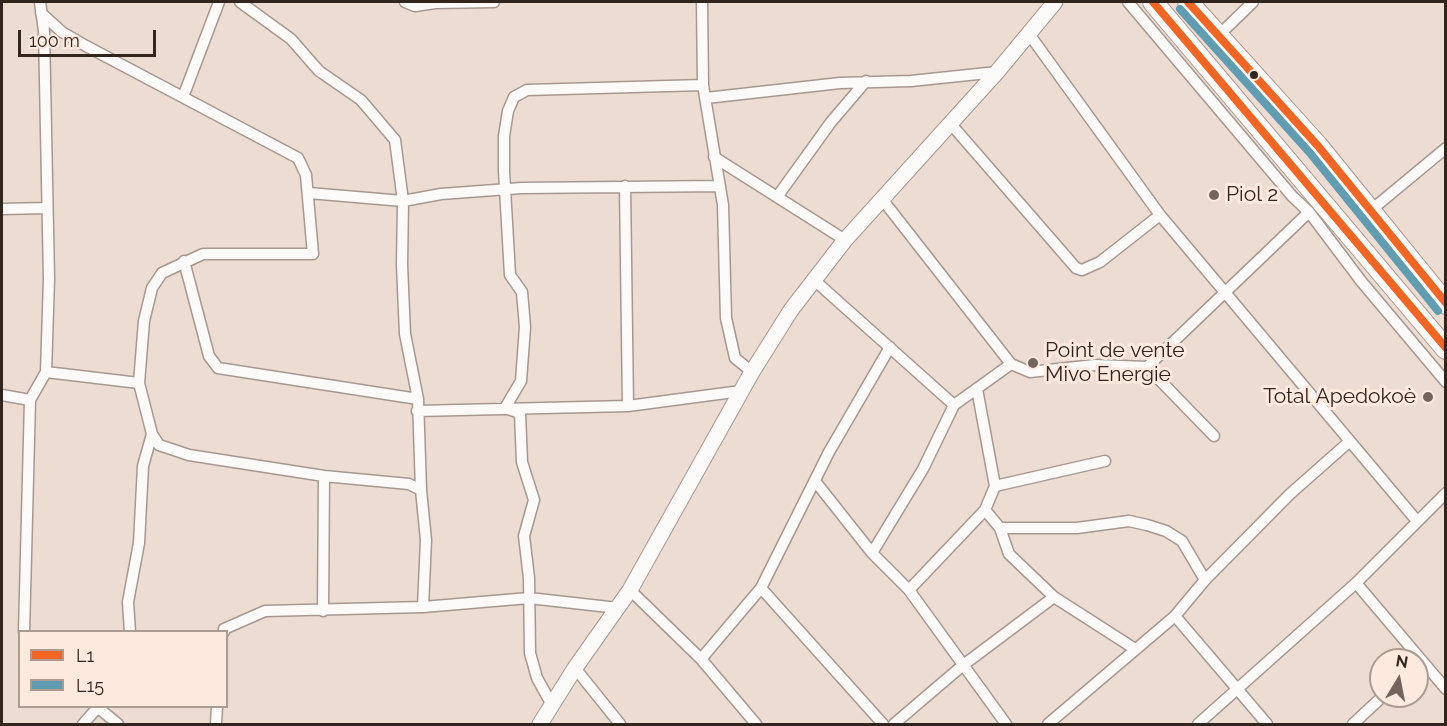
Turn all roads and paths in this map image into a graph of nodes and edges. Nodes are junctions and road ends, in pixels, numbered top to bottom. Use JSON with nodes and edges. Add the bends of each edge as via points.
{"nodes":[{"id":1,"x":219,"y":2,"type":"edge"},
{"id":2,"x":240,"y":2,"type":"edge"},
{"id":3,"x":405,"y":2,"type":"edge"},
{"id":4,"x":495,"y":2,"type":"edge"},
{"id":5,"x":702,"y":2,"type":"edge"},
{"id":6,"x":1128,"y":2,"type":"edge"},
{"id":7,"x":1153,"y":2,"type":"edge"},
{"id":8,"x":1188,"y":2,"type":"edge"},
{"id":9,"x":1253,"y":2,"type":"edge"},
{"id":10,"x":1048,"y":4,"type":"edge"},
{"id":11,"x":41,"y":7,"type":"edge"},
{"id":12,"x":1029,"y":34,"type":"junction"},
{"id":13,"x":1218,"y":36,"type":"junction"},
{"id":14,"x":997,"y":72,"type":"junction"},
{"id":15,"x":866,"y":81,"type":"junction"},
{"id":16,"x":703,"y":86,"type":"junction"},
{"id":17,"x":183,"y":97,"type":"junction"},
{"id":18,"x":706,"y":98,"type":"junction"},
{"id":19,"x":950,"y":123,"type":"junction"},
{"id":20,"x":1446,"y":148,"type":"edge"},
{"id":21,"x":714,"y":157,"type":"junction"},
{"id":22,"x":625,"y":186,"type":"junction"},
{"id":23,"x":720,"y":186,"type":"junction"},
{"id":24,"x":505,"y":189,"type":"junction"},
{"id":25,"x":309,"y":193,"type":"junction"},
{"id":26,"x":777,"y":197,"type":"junction"},
{"id":27,"x":882,"y":199,"type":"junction"},
{"id":28,"x":403,"y":201,"type":"junction"},
{"id":29,"x":47,"y":208,"type":"junction"},
{"id":30,"x":2,"y":210,"type":"edge"},
{"id":31,"x":1370,"y":211,"type":"junction"},
{"id":32,"x":1309,"y":212,"type":"junction"},
{"id":33,"x":1160,"y":215,"type":"junction"},
{"id":34,"x":845,"y":240,"type":"junction"},
{"id":35,"x":184,"y":261,"type":"junction"},
{"id":36,"x":813,"y":279,"type":"junction"},
{"id":37,"x":1227,"y":293,"type":"junction"},
{"id":38,"x":1446,"y":304,"type":"edge"},
{"id":39,"x":890,"y":347,"type":"junction"},
{"id":40,"x":1446,"y":349,"type":"edge"},
{"id":41,"x":1011,"y":364,"type":"junction"},
{"id":42,"x":1147,"y":367,"type":"junction"},
{"id":43,"x":46,"y":372,"type":"junction"},
{"id":44,"x":752,"y":372,"type":"junction"},
{"id":45,"x":1446,"y":382,"type":"edge"},
{"id":46,"x":139,"y":383,"type":"junction"},
{"id":47,"x":977,"y":389,"type":"junction"},
{"id":48,"x":741,"y":392,"type":"junction"},
{"id":49,"x":2,"y":395,"type":"edge"},
{"id":50,"x":418,"y":399,"type":"junction"},
{"id":51,"x":30,"y":400,"type":"junction"},
{"id":52,"x":954,"y":405,"type":"junction"},
{"id":53,"x":627,"y":406,"type":"junction"},
{"id":54,"x":505,"y":408,"type":"junction"},
{"id":55,"x":417,"y":411,"type":"junction"},
{"id":56,"x":152,"y":434,"type":"junction"},
{"id":57,"x":1214,"y":436,"type":"dead end"},
{"id":58,"x":1350,"y":441,"type":"junction"},
{"id":59,"x":1105,"y":461,"type":"dead end"},
{"id":60,"x":324,"y":476,"type":"junction"},
{"id":61,"x":815,"y":481,"type":"junction"},
{"id":62,"x":995,"y":486,"type":"junction"},
{"id":63,"x":421,"y":490,"type":"junction"},
{"id":64,"x":1446,"y":493,"type":"edge"},
{"id":65,"x":985,"y":510,"type":"junction"},
{"id":66,"x":1417,"y":521,"type":"junction"},
{"id":67,"x":999,"y":528,"type":"junction"},
{"id":68,"x":872,"y":553,"type":"junction"},
{"id":69,"x":1205,"y":580,"type":"junction"},
{"id":70,"x":1356,"y":583,"type":"junction"},
{"id":71,"x":761,"y":588,"type":"junction"},
{"id":72,"x":630,"y":590,"type":"junction"},
{"id":73,"x":909,"y":590,"type":"junction"},
{"id":74,"x":1054,"y":597,"type":"junction"},
{"id":75,"x":530,"y":598,"type":"junction"},
{"id":76,"x":423,"y":607,"type":"junction"},
{"id":77,"x":618,"y":608,"type":"junction"},
{"id":78,"x":323,"y":611,"type":"junction"},
{"id":79,"x":1175,"y":616,"type":"junction"},
{"id":80,"x":24,"y":630,"type":"edge"},
{"id":81,"x":130,"y":630,"type":"edge"},
{"id":82,"x":224,"y":630,"type":"edge"},
{"id":83,"x":1408,"y":648,"type":"edge"},
{"id":84,"x":1135,"y":649,"type":"junction"},
{"id":85,"x":701,"y":659,"type":"junction"},
{"id":86,"x":962,"y":666,"type":"junction"},
{"id":87,"x":574,"y":668,"type":"junction"},
{"id":88,"x":1429,"y":672,"type":"edge"},
{"id":89,"x":1239,"y":688,"type":"junction"},
{"id":90,"x":1446,"y":689,"type":"edge"},
{"id":91,"x":552,"y":705,"type":"junction"},
{"id":92,"x":97,"y":708,"type":"edge"},
{"id":93,"x":99,"y":708,"type":"edge"},
{"id":94,"x":218,"y":708,"type":"edge"},
{"id":95,"x":1370,"y":708,"type":"edge"},
{"id":96,"x":83,"y":724,"type":"edge"},
{"id":97,"x":118,"y":724,"type":"edge"},
{"id":98,"x":216,"y":724,"type":"edge"},
{"id":99,"x":540,"y":724,"type":"edge"},
{"id":100,"x":620,"y":724,"type":"edge"},
{"id":101,"x":756,"y":724,"type":"edge"},
{"id":102,"x":883,"y":724,"type":"edge"},
{"id":103,"x":894,"y":724,"type":"edge"},
{"id":104,"x":1006,"y":724,"type":"edge"},
{"id":105,"x":1048,"y":724,"type":"edge"},
{"id":106,"x":1198,"y":724,"type":"edge"},
{"id":107,"x":1267,"y":724,"type":"edge"},
{"id":108,"x":1353,"y":724,"type":"edge"}],
"edges":[{"from":1,"to":17,"type":"street"},
{"from":2,"to":28,"type":"street","via":[[291,39],[319,71],[361,100],[375,115],[395,140]]},
{"from":3,"to":4,"type":"street","via":[[415,6]]},
{"from":5,"to":16,"type":"street"},
{"from":6,"to":32,"type":"street"},
{"from":7,"to":40,"type":"highway"},
{"from":8,"to":13,"type":"highway"},
{"from":9,"to":13,"type":"street"},
{"from":10,"to":12,"type":"street"},
{"from":11,"to":17,"type":"street","via":[[57,28]]},
{"from":11,"to":29,"type":"street"},
{"from":12,"to":14,"type":"street"},
{"from":12,"to":33,"type":"street"},
{"from":13,"to":31,"type":"highway","via":[[1318,146]]},
{"from":14,"to":15,"type":"street","via":[[911,81]]},
{"from":14,"to":19,"type":"street"},
{"from":15,"to":18,"type":"street"},
{"from":15,"to":26,"type":"street"},
{"from":16,"to":18,"type":"street"},
{"from":16,"to":24,"type":"street","via":[[521,91],[512,100],[506,118]]},
{"from":17,"to":25,"type":"street","via":[[298,158]]},
{"from":18,"to":21,"type":"street"},
{"from":19,"to":27,"type":"street"},
{"from":19,"to":33,"type":"street","via":[[1076,268],[1082,270],[1100,262]]},
{"from":20,"to":31,"type":"street"},
{"from":21,"to":23,"type":"street"},
{"from":21,"to":26,"type":"street"},
{"from":22,"to":23,"type":"street"},
{"from":22,"to":24,"type":"street"},
{"from":22,"to":53,"type":"street"},
{"from":23,"to":44,"type":"street","via":[[729,337],[735,358]]},
{"from":24,"to":28,"type":"street"},
{"from":24,"to":54,"type":"street","via":[[510,275],[522,292],[525,327],[521,381]]},
{"from":25,"to":28,"type":"street"},
{"from":25,"to":35,"type":"street","via":[[312,254],[203,254]]},
{"from":26,"to":34,"type":"street"},
{"from":27,"to":34,"type":"street"},
{"from":27,"to":41,"type":"street"},
{"from":28,"to":50,"type":"street","via":[[404,318]]},
{"from":29,"to":30,"type":"street"},
{"from":29,"to":43,"type":"street"},
{"from":31,"to":38,"type":"highway"},
{"from":32,"to":37,"type":"street"},
{"from":32,"to":45,"type":"street"},
{"from":33,"to":37,"type":"street"},
{"from":34,"to":36,"type":"street"},
{"from":35,"to":46,"type":"street","via":[[162,273],[152,288],[144,321]]},
{"from":35,"to":50,"type":"street","via":[[210,356],[218,368]]},
{"from":36,"to":39,"type":"street"},
{"from":36,"to":44,"type":"street"},
{"from":37,"to":42,"type":"street"},
{"from":37,"to":58,"type":"street"},
{"from":39,"to":52,"type":"street"},
{"from":39,"to":61,"type":"street"},
{"from":41,"to":42,"type":"street","via":[[1030,372],[1095,365]]},
{"from":41,"to":47,"type":"street"},
{"from":42,"to":57,"type":"street"},
{"from":43,"to":46,"type":"street"},
{"from":43,"to":51,"type":"street"},
{"from":44,"to":48,"type":"street"},
{"from":46,"to":56,"type":"street"},
{"from":47,"to":52,"type":"street"},
{"from":47,"to":62,"type":"street"},
{"from":48,"to":53,"type":"street"},
{"from":48,"to":72,"type":"street"},
{"from":49,"to":51,"type":"street"},
{"from":50,"to":55,"type":"street"},
{"from":51,"to":80,"type":"street"},
{"from":52,"to":68,"type":"street","via":[[924,469]]},
{"from":53,"to":54,"type":"street"},
{"from":54,"to":55,"type":"street"},
{"from":54,"to":75,"type":"street","via":[[520,413],[522,462],[534,500],[524,536]]},
{"from":55,"to":63,"type":"street"},
{"from":56,"to":60,"type":"street","via":[[159,444],[172,451]]},
{"from":56,"to":81,"type":"street","via":[[143,466],[139,543],[128,602]]},
{"from":58,"to":66,"type":"street"},
{"from":58,"to":69,"type":"street","via":[[1290,494]]},
{"from":59,"to":62,"type":"street"},
{"from":60,"to":63,"type":"street","via":[[409,484]]},
{"from":60,"to":78,"type":"street"},
{"from":61,"to":68,"type":"street"},
{"from":61,"to":71,"type":"street"},
{"from":62,"to":65,"type":"street"},
{"from":63,"to":76,"type":"street","via":[[426,540]]},
{"from":64,"to":66,"type":"street"},
{"from":65,"to":67,"type":"street"},
{"from":65,"to":73,"type":"street"},
{"from":66,"to":70,"type":"street"},
{"from":67,"to":69,"type":"street","via":[[1077,528],[1129,522],[1147,525],[1182,541]]},
{"from":67,"to":74,"type":"street","via":[[1009,554]]},
{"from":68,"to":73,"type":"street"},
{"from":69,"to":79,"type":"street"},
{"from":70,"to":83,"type":"street"},
{"from":70,"to":89,"type":"street"},
{"from":71,"to":85,"type":"street"},
{"from":71,"to":102,"type":"street"},
{"from":72,"to":77,"type":"street"},
{"from":72,"to":85,"type":"street"},
{"from":73,"to":86,"type":"street"},
{"from":74,"to":84,"type":"street"},
{"from":74,"to":86,"type":"street"},
{"from":75,"to":76,"type":"street"},
{"from":75,"to":77,"type":"street"},
{"from":75,"to":91,"type":"street","via":[[530,653],[537,678]]},
{"from":76,"to":78,"type":"street"},
{"from":77,"to":87,"type":"street"},
{"from":78,"to":82,"type":"street","via":[[266,611]]},
{"from":79,"to":84,"type":"street"},
{"from":79,"to":89,"type":"street"},
{"from":84,"to":105,"type":"street"},
{"from":85,"to":101,"type":"street"},
{"from":86,"to":103,"type":"street"},
{"from":86,"to":104,"type":"street"},
{"from":87,"to":91,"type":"street"},
{"from":87,"to":100,"type":"street"},
{"from":88,"to":90,"type":"street"},
{"from":89,"to":106,"type":"street"},
{"from":89,"to":107,"type":"street"},
{"from":91,"to":99,"type":"street"},
{"from":92,"to":96,"type":"street"},
{"from":93,"to":97,"type":"street"},
{"from":94,"to":98,"type":"street"},
{"from":95,"to":108,"type":"street"}]}
